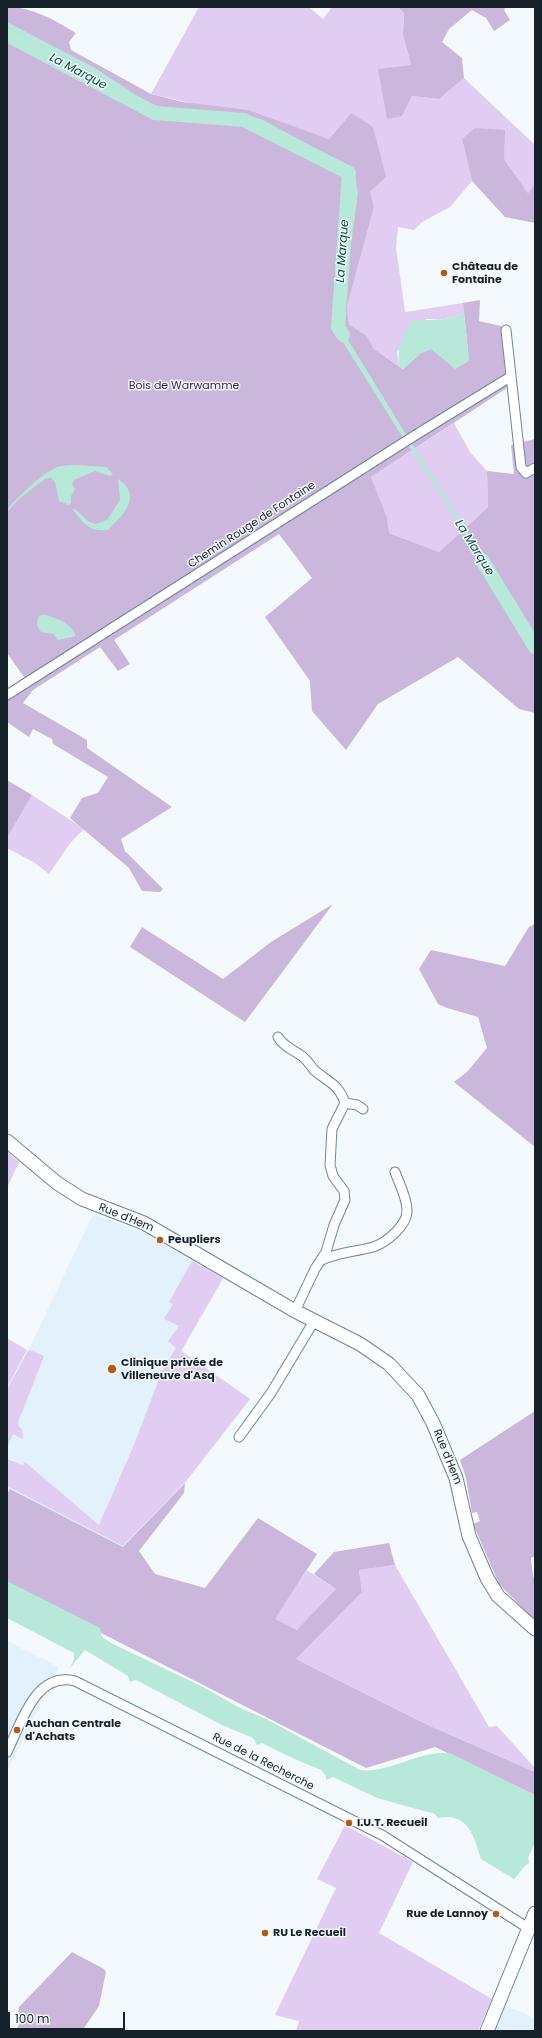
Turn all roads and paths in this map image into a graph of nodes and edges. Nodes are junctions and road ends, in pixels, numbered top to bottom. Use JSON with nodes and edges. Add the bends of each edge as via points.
{"nodes":[{"id":1,"x":506,"y":330,"type":"dead end"},
{"id":2,"x":510,"y":377,"type":"junction"},
{"id":3,"x":535,"y":468,"type":"edge"},
{"id":4,"x":7,"y":695,"type":"edge"},
{"id":5,"x":278,"y":1037,"type":"dead end"},
{"id":6,"x":345,"y":1103,"type":"junction"},
{"id":7,"x":362,"y":1109,"type":"dead end"},
{"id":8,"x":7,"y":1141,"type":"edge"},
{"id":9,"x":394,"y":1172,"type":"dead end"},
{"id":10,"x":322,"y":1260,"type":"junction"},
{"id":11,"x":295,"y":1311,"type":"junction"},
{"id":12,"x":314,"y":1321,"type":"junction"},
{"id":13,"x":239,"y":1437,"type":"dead end"},
{"id":14,"x":535,"y":1629,"type":"edge"},
{"id":15,"x":7,"y":1752,"type":"edge"},
{"id":16,"x":535,"y":1913,"type":"edge"},
{"id":17,"x":528,"y":1928,"type":"junction"},
{"id":18,"x":487,"y":2031,"type":"edge"}],
"edges":[{"from":1,"to":2,"type":"street"},
{"from":2,"to":3,"type":"street","via":[[520,467],[526,474]]},
{"from":2,"to":4,"type":"street","name":"Chemin Rouge de Fontaine"},
{"from":5,"to":6,"type":"street","via":[[283,1044],[334,1083]]},
{"from":6,"to":7,"type":"street"},
{"from":6,"to":10,"type":"street","via":[[331,1134],[330,1165],[332,1176],[344,1191],[345,1200]]},
{"from":8,"to":11,"type":"street","name":"Rue d'Hem","via":[[57,1184],[82,1199],[144,1223]]},
{"from":9,"to":10,"type":"street","via":[[407,1207],[406,1218],[401,1226],[376,1246],[336,1254]]},
{"from":10,"to":11,"type":"street"},
{"from":11,"to":12,"type":"street","name":"Rue d'Hem"},
{"from":12,"to":13,"type":"street","via":[[271,1393]]},
{"from":12,"to":14,"type":"street","name":"Rue d'Hem","via":[[380,1356],[418,1395],[433,1422],[452,1467],[460,1491],[469,1536],[480,1565],[498,1596]]},
{"from":15,"to":17,"type":"street","name":"Rue de la Recherche","via":[[40,1690],[57,1681],[75,1681],[382,1835]]},
{"from":16,"to":17,"type":"street"},
{"from":17,"to":18,"type":"street"}]}
